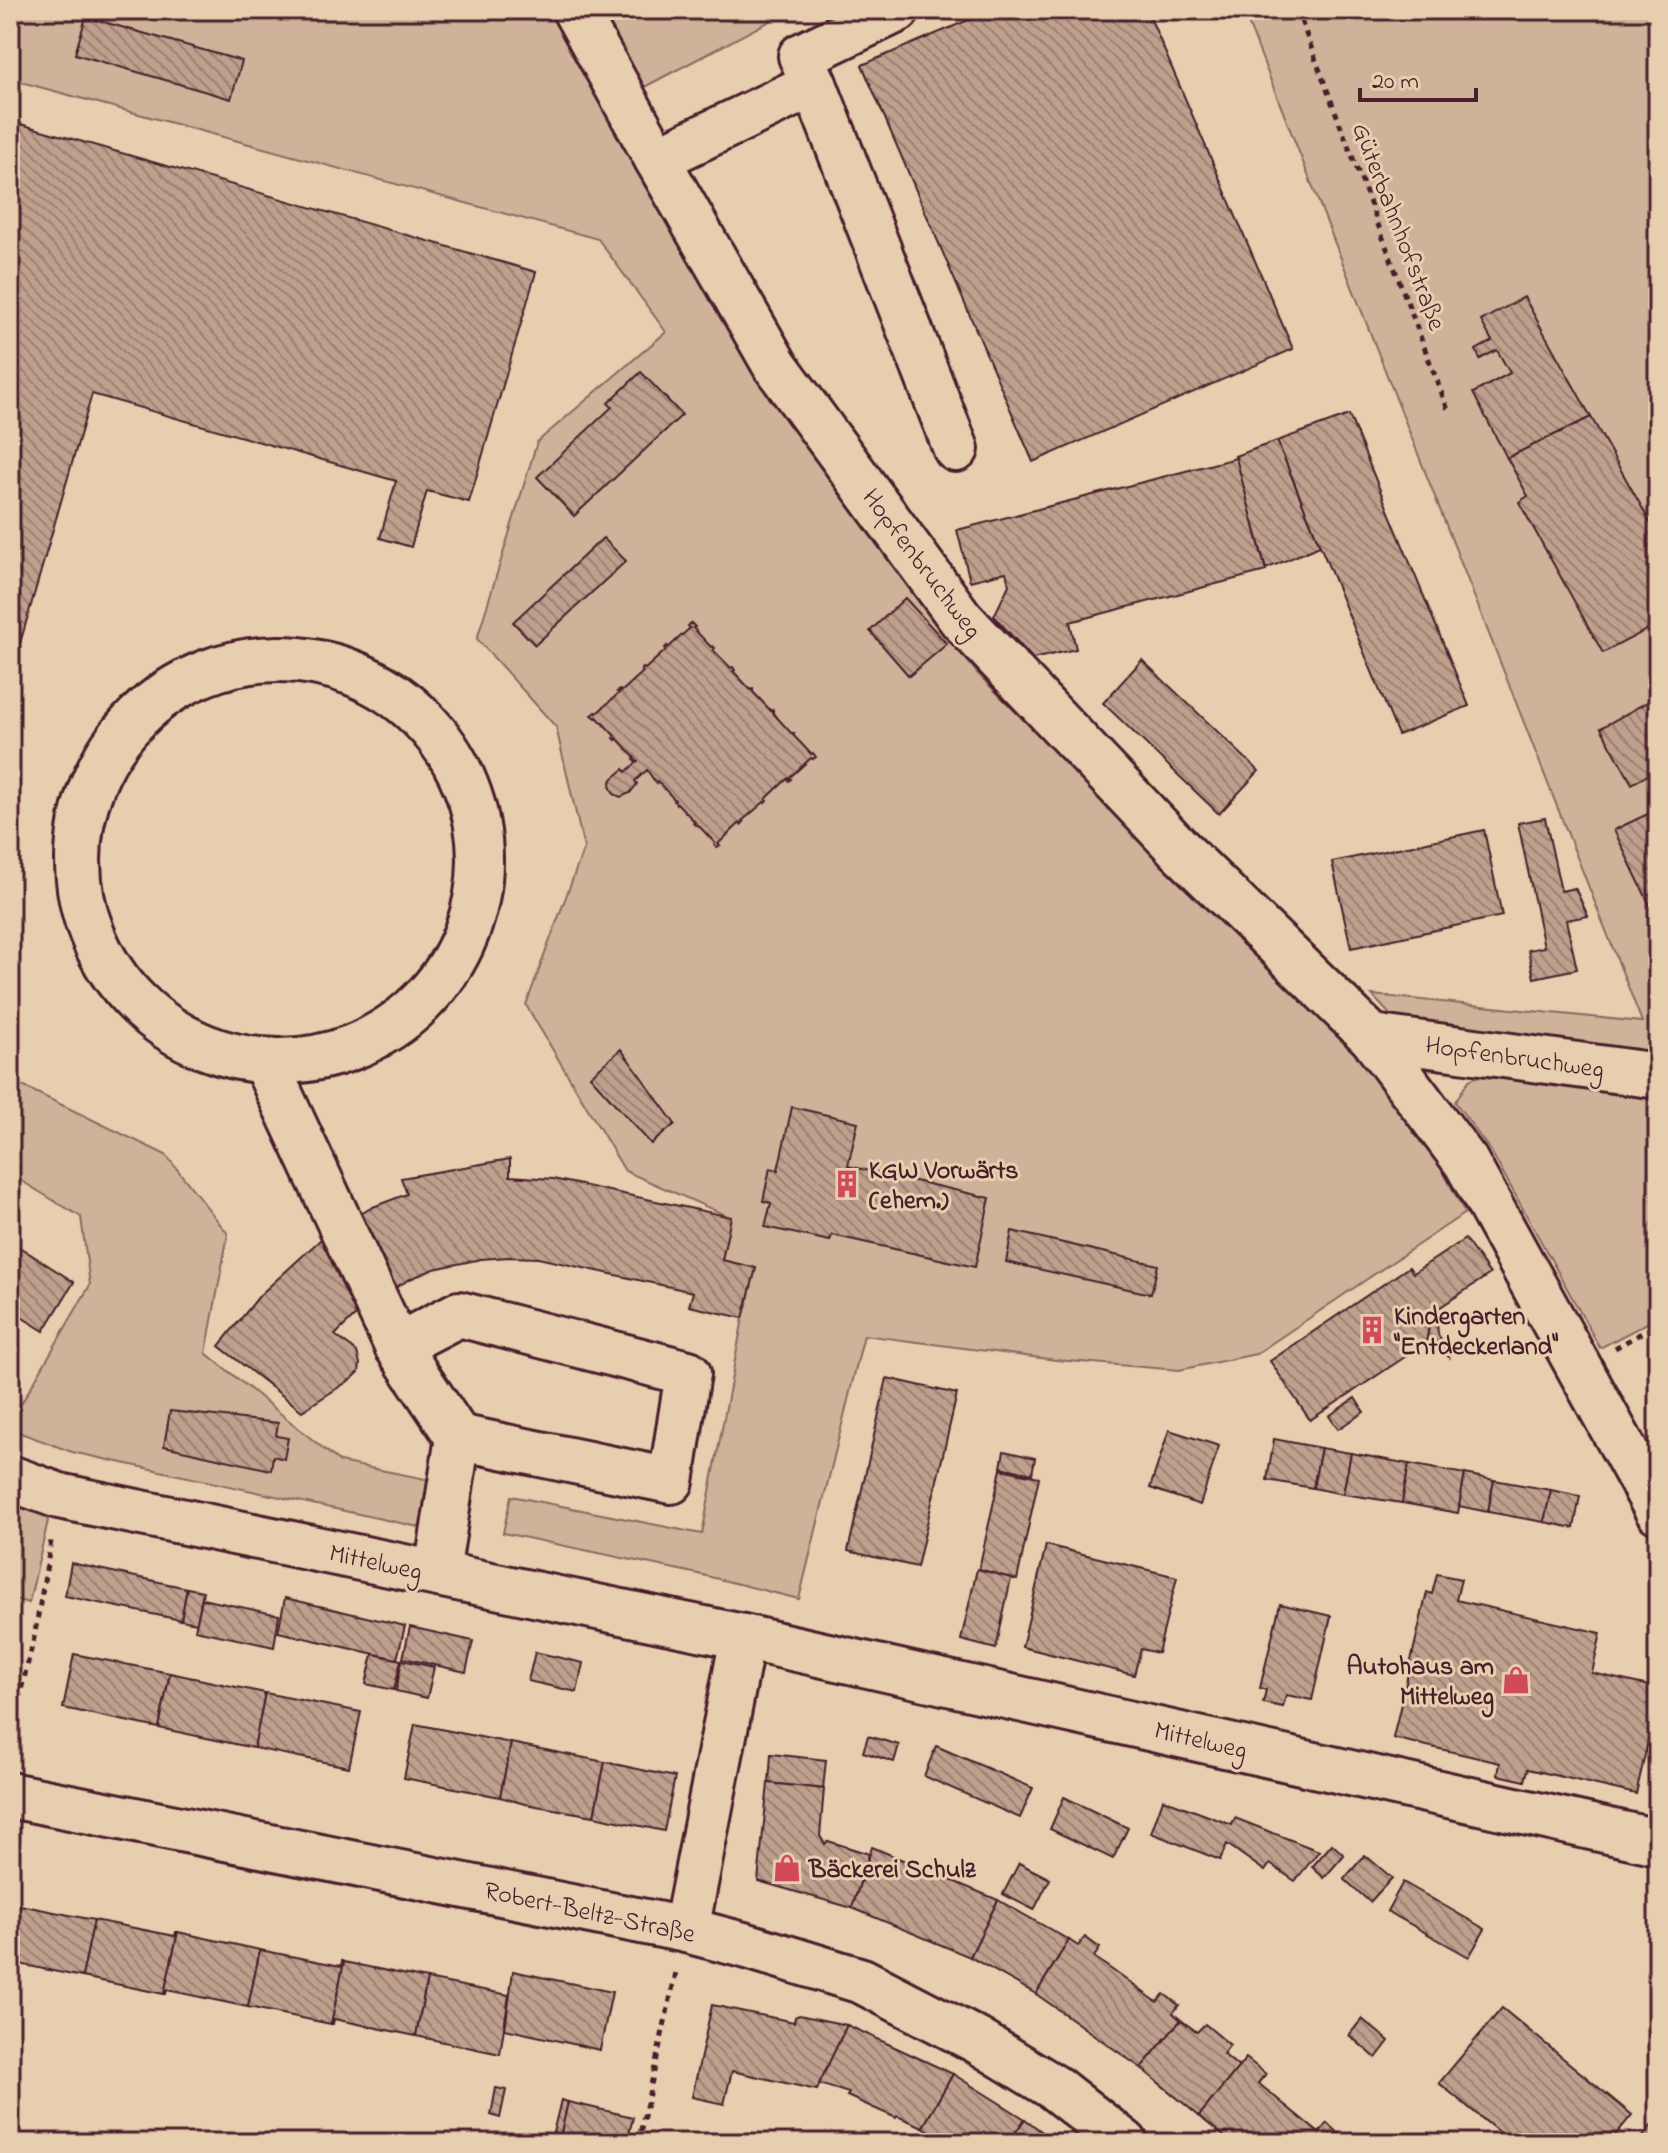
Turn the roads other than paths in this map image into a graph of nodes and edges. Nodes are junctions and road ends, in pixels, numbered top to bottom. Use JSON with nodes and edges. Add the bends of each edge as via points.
{"nodes":[{"id":1,"x":575,"y":10,"type":"edge"},
{"id":2,"x":897,"y":10,"type":"edge"},
{"id":3,"x":814,"y":84,"type":"junction"},
{"id":4,"x":657,"y":159,"type":"junction"},
{"id":5,"x":956,"y":449,"type":"dead end"},
{"id":6,"x":1372,"y":1037,"type":"junction"},
{"id":7,"x":265,"y":1062,"type":"junction"},
{"id":8,"x":1658,"y":1076,"type":"edge"},
{"id":9,"x":397,"y":1346,"type":"junction"},
{"id":10,"x":458,"y":1437,"type":"junction"},
{"id":11,"x":10,"y":1478,"type":"edge"},
{"id":12,"x":1658,"y":1511,"type":"edge"},
{"id":13,"x":437,"y":1573,"type":"junction"},
{"id":14,"x":743,"y":1637,"type":"junction"},
{"id":15,"x":10,"y":1795,"type":"edge"},
{"id":16,"x":1658,"y":1842,"type":"edge"},
{"id":17,"x":686,"y":1930,"type":"junction"},
{"id":18,"x":1125,"y":2143,"type":"edge"}],
"edges":[{"from":1,"to":4,"type":"street","name":"Hopfenbruchweg"},
{"from":2,"to":3,"type":"street","via":[[801,56]]},
{"from":3,"to":4,"type":"street"},
{"from":3,"to":5,"type":"street"},
{"from":4,"to":6,"type":"street","name":"Hopfenbruchweg","via":[[775,365],[961,619],[1180,850]]},
{"from":6,"to":8,"type":"street","name":"Hopfenbruchweg"},
{"from":6,"to":12,"type":"street","name":"Hopfenbruchweg","via":[[1466,1162]]},
{"from":7,"to":7,"type":"street","via":[[333,1055],[395,1026],[444,978],[474,917],[482,849],[460,771],[431,725],[377,682],[315,661],[250,660],[187,679],[134,718],[97,772],[78,835],[81,900],[104,961],[145,1012],[201,1046]]},
{"from":7,"to":9,"type":"street"},
{"from":9,"to":10,"type":"street"},
{"from":9,"to":10,"type":"street","via":[[459,1314],[688,1373],[671,1481]]},
{"from":10,"to":13,"type":"street"},
{"from":11,"to":13,"type":"street","name":"Mittelweg","via":[[59,1496]]},
{"from":13,"to":14,"type":"street","name":"Mittelweg"},
{"from":14,"to":16,"type":"street","name":"Mittelweg"},
{"from":14,"to":17,"type":"street"},
{"from":15,"to":17,"type":"street","name":"Robert-Beltz-Straße"},
{"from":17,"to":18,"type":"street","name":"Robert-Beltz-Straße","via":[[862,1981],[1055,2088]]}]}
